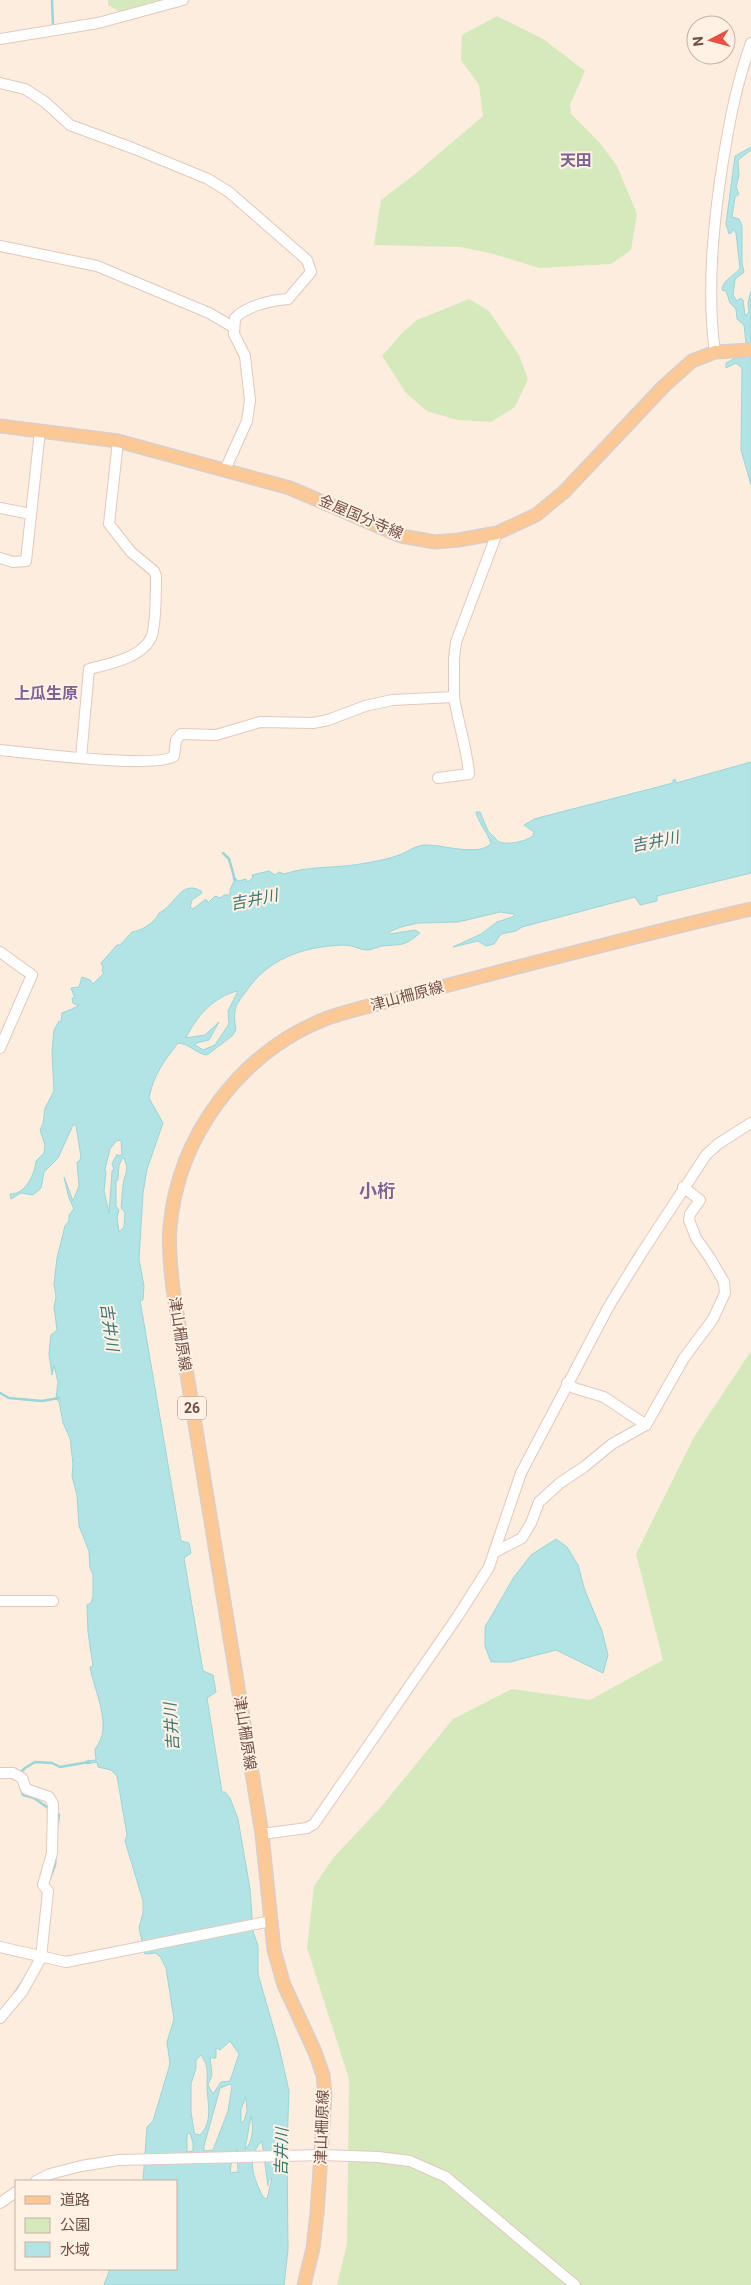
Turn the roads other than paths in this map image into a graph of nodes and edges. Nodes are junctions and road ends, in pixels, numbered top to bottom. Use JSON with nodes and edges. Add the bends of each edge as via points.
{"nodes":[{"id":1,"x":183,"y":0,"type":"edge"},
{"id":2,"x":0,"y":39,"type":"edge"},
{"id":3,"x":751,"y":43,"type":"edge"},
{"id":4,"x":0,"y":83,"type":"edge"},
{"id":5,"x":0,"y":246,"type":"edge"},
{"id":6,"x":233,"y":327,"type":"junction"},
{"id":7,"x":751,"y":350,"type":"edge"},
{"id":8,"x":718,"y":352,"type":"junction"},
{"id":9,"x":0,"y":426,"type":"edge"},
{"id":10,"x":40,"y":431,"type":"junction"},
{"id":11,"x":118,"y":441,"type":"junction"},
{"id":12,"x":225,"y":470,"type":"junction"},
{"id":13,"x":0,"y":508,"type":"edge"},
{"id":14,"x":32,"y":514,"type":"junction"},
{"id":15,"x":497,"y":533,"type":"junction"},
{"id":16,"x":0,"y":558,"type":"edge"},
{"id":17,"x":454,"y":697,"type":"junction"},
{"id":18,"x":0,"y":750,"type":"edge"},
{"id":19,"x":81,"y":758,"type":"junction"},
{"id":20,"x":438,"y":778,"type":"dead end"},
{"id":21,"x":751,"y":909,"type":"edge"},
{"id":22,"x":0,"y":952,"type":"edge"},
{"id":23,"x":0,"y":1048,"type":"edge"},
{"id":24,"x":751,"y":1123,"type":"edge"},
{"id":25,"x":683,"y":1187,"type":"junction"},
{"id":26,"x":567,"y":1383,"type":"junction"},
{"id":27,"x":646,"y":1425,"type":"junction"},
{"id":28,"x":495,"y":1552,"type":"junction"},
{"id":29,"x":0,"y":1601,"type":"edge"},
{"id":30,"x":53,"y":1601,"type":"dead end"},
{"id":31,"x":0,"y":1773,"type":"edge"},
{"id":32,"x":262,"y":1834,"type":"junction"},
{"id":33,"x":271,"y":1922,"type":"junction"},
{"id":34,"x":0,"y":1947,"type":"edge"},
{"id":35,"x":41,"y":1958,"type":"junction"},
{"id":36,"x":0,"y":2018,"type":"edge"},
{"id":37,"x":322,"y":2155,"type":"junction"},
{"id":38,"x":38,"y":2180,"type":"edge"},
{"id":39,"x":15,"y":2193,"type":"edge"},
{"id":40,"x":0,"y":2203,"type":"edge"},
{"id":41,"x":304,"y":2285,"type":"edge"},
{"id":42,"x":575,"y":2285,"type":"edge"}],
"edges":[{"from":1,"to":2,"type":"street","via":[[98,24]]},
{"from":3,"to":8,"type":"street","via":[[739,76],[713,230],[711,284]]},
{"from":4,"to":6,"type":"street","via":[[25,89],[70,125],[208,179],[229,192],[307,260],[311,272],[288,299],[277,299],[241,311]]},
{"from":5,"to":6,"type":"street","via":[[97,266],[210,313]]},
{"from":6,"to":12,"type":"street","via":[[245,356],[250,400],[247,421]]},
{"from":7,"to":8,"type":"main road","name":"金屋国分寺線"},
{"from":8,"to":15,"type":"main road","name":"金屋国分寺線","via":[[698,358],[681,369],[549,505],[527,520]]},
{"from":9,"to":10,"type":"main road","name":"金屋国分寺線"},
{"from":10,"to":11,"type":"main road","name":"金屋国分寺線"},
{"from":10,"to":14,"type":"street"},
{"from":11,"to":12,"type":"main road","name":"金屋国分寺線"},
{"from":11,"to":19,"type":"street","via":[[109,524],[126,547],[154,570],[153,628],[143,647],[112,663],[90,669]]},
{"from":12,"to":15,"type":"main road","name":"金屋国分寺線","via":[[290,488],[410,538],[446,542]]},
{"from":13,"to":14,"type":"street"},
{"from":14,"to":16,"type":"street","via":[[26,561]]},
{"from":15,"to":17,"type":"street","via":[[456,642]]},
{"from":17,"to":19,"type":"street","via":[[392,700],[313,723],[260,722],[216,735],[181,734],[176,740],[174,756],[165,760]]},
{"from":17,"to":20,"type":"street","via":[[468,774]]},
{"from":18,"to":19,"type":"street"},
{"from":21,"to":32,"type":"main road","name":"津山柵原線","number":"26","via":[[442,986],[324,1020],[289,1036],[255,1061],[224,1094],[200,1130],[173,1205],[170,1269]]},
{"from":22,"to":23,"type":"street","via":[[32,975]]},
{"from":24,"to":25,"type":"street","via":[[706,1155]]},
{"from":25,"to":26,"type":"street","via":[[609,1306]]},
{"from":25,"to":27,"type":"street","via":[[700,1200],[690,1214],[690,1220],[696,1238],[724,1282],[725,1293],[713,1319],[684,1358]]},
{"from":26,"to":27,"type":"street","via":[[604,1397]]},
{"from":26,"to":28,"type":"street","via":[[521,1473]]},
{"from":27,"to":28,"type":"street","via":[[612,1444],[560,1482],[539,1502],[532,1524],[522,1538]]},
{"from":28,"to":32,"type":"street","via":[[458,1616],[314,1824],[307,1828]]},
{"from":29,"to":30,"type":"street"},
{"from":31,"to":35,"type":"street","via":[[22,1778],[26,1789],[49,1797],[53,1804],[52,1853],[43,1885],[48,1891]]},
{"from":32,"to":33,"type":"main road","name":"津山柵原線","number":"26"},
{"from":33,"to":35,"type":"street","via":[[66,1962]]},
{"from":33,"to":37,"type":"main road","name":"津山柵原線","number":"26","via":[[278,1968],[322,2075],[325,2116]]},
{"from":34,"to":35,"type":"street"},
{"from":35,"to":36,"type":"street","via":[[22,1992]]},
{"from":37,"to":38,"type":"street","via":[[119,2160],[81,2166]]},
{"from":37,"to":41,"type":"main road","name":"津山柵原線","number":"26","via":[[313,2248]]},
{"from":37,"to":42,"type":"street","via":[[410,2160],[446,2177]]},
{"from":39,"to":40,"type":"street"}]}
